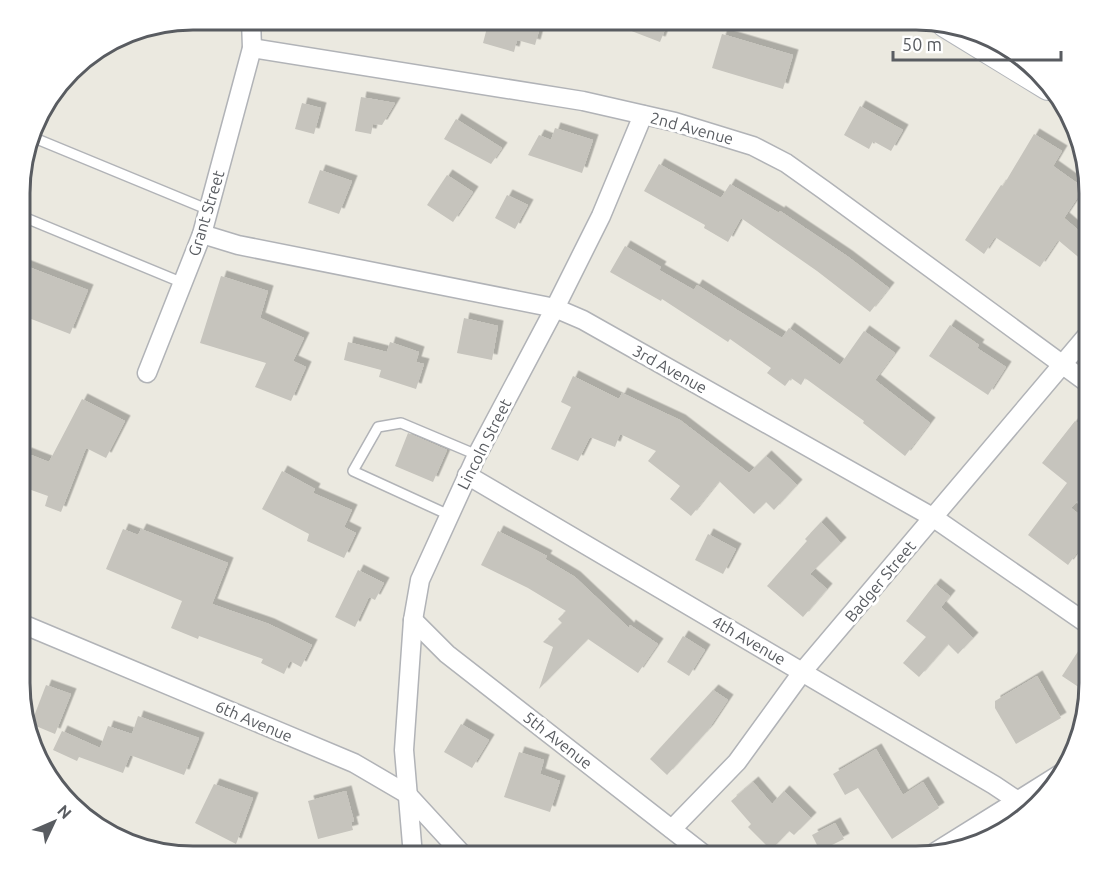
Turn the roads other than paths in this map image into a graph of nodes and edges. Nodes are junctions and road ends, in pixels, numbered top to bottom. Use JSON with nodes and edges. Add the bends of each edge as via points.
{"nodes":[{"id":1,"x":251,"y":30,"type":"edge"},
{"id":2,"x":971,"y":40,"type":"edge"},
{"id":3,"x":252,"y":48,"type":"junction"},
{"id":4,"x":1027,"y":74,"type":"edge"},
{"id":5,"x":642,"y":115,"type":"junction"},
{"id":6,"x":39,"y":140,"type":"edge"},
{"id":7,"x":209,"y":210,"type":"junction"},
{"id":8,"x":30,"y":220,"type":"edge"},
{"id":9,"x":202,"y":234,"type":"junction"},
{"id":10,"x":183,"y":283,"type":"junction"},
{"id":11,"x":555,"y":308,"type":"junction"},
{"id":12,"x":1079,"y":344,"type":"edge"},
{"id":13,"x":1061,"y":364,"type":"junction"},
{"id":14,"x":147,"y":373,"type":"dead end"},
{"id":15,"x":1079,"y":377,"type":"edge"},
{"id":16,"x":477,"y":455,"type":"junction"},
{"id":17,"x":467,"y":475,"type":"junction"},
{"id":18,"x":449,"y":515,"type":"junction"},
{"id":19,"x":934,"y":518,"type":"junction"},
{"id":20,"x":1079,"y":618,"type":"edge"},
{"id":21,"x":413,"y":620,"type":"junction"},
{"id":22,"x":30,"y":627,"type":"edge"},
{"id":23,"x":803,"y":671,"type":"junction"},
{"id":24,"x":408,"y":794,"type":"junction"},
{"id":25,"x":1024,"y":806,"type":"edge"},
{"id":26,"x":1020,"y":808,"type":"edge"},
{"id":27,"x":672,"y":829,"type":"junction"},
{"id":28,"x":960,"y":839,"type":"edge"},
{"id":29,"x":412,"y":846,"type":"edge"},
{"id":30,"x":455,"y":846,"type":"edge"},
{"id":31,"x":693,"y":846,"type":"edge"}],
"edges":[{"from":1,"to":3,"type":"street"},
{"from":2,"to":4,"type":"street"},
{"from":3,"to":5,"type":"street","name":"2nd Avenue","via":[[583,101]]},
{"from":3,"to":7,"type":"street","name":"Grant Street"},
{"from":5,"to":11,"type":"street","name":"Lincoln Street","via":[[601,216]]},
{"from":5,"to":13,"type":"street","name":"2nd Avenue","via":[[753,146],[786,163]]},
{"from":6,"to":7,"type":"lane"},
{"from":7,"to":9,"type":"street","name":"Grant Street"},
{"from":8,"to":10,"type":"lane"},
{"from":9,"to":10,"type":"street","name":"Grant Street"},
{"from":9,"to":11,"type":"street","name":"3rd Avenue","via":[[237,245]]},
{"from":10,"to":14,"type":"street","name":"Grant Street"},
{"from":11,"to":16,"type":"street","name":"Lincoln Street"},
{"from":11,"to":19,"type":"street","name":"3rd Avenue"},
{"from":12,"to":13,"type":"street","name":"Badger Street"},
{"from":13,"to":15,"type":"street","name":"2nd Avenue"},
{"from":13,"to":19,"type":"street","name":"Badger Street"},
{"from":16,"to":17,"type":"street","name":"Lincoln Street"},
{"from":16,"to":18,"type":"lane","via":[[402,423],[378,427],[353,471]]},
{"from":17,"to":18,"type":"street","name":"Lincoln Street"},
{"from":17,"to":23,"type":"street","name":"4th Avenue"},
{"from":18,"to":21,"type":"street","name":"Lincoln Street","via":[[420,580]]},
{"from":19,"to":20,"type":"street","name":"3rd Avenue"},
{"from":19,"to":23,"type":"street","name":"Badger Street"},
{"from":21,"to":24,"type":"street","name":"Lincoln Street","via":[[404,750]]},
{"from":21,"to":27,"type":"street","name":"5th Avenue","via":[[447,654]]},
{"from":22,"to":24,"type":"street","name":"6th Avenue","via":[[354,764]]},
{"from":23,"to":25,"type":"street","name":"4th Avenue"},
{"from":23,"to":27,"type":"street","name":"Badger Street","via":[[737,762]]},
{"from":24,"to":29,"type":"street","name":"Lincoln Street"},
{"from":24,"to":30,"type":"street","name":"6th Avenue"},
{"from":26,"to":28,"type":"street"},
{"from":27,"to":31,"type":"street","name":"5th Avenue"}]}
